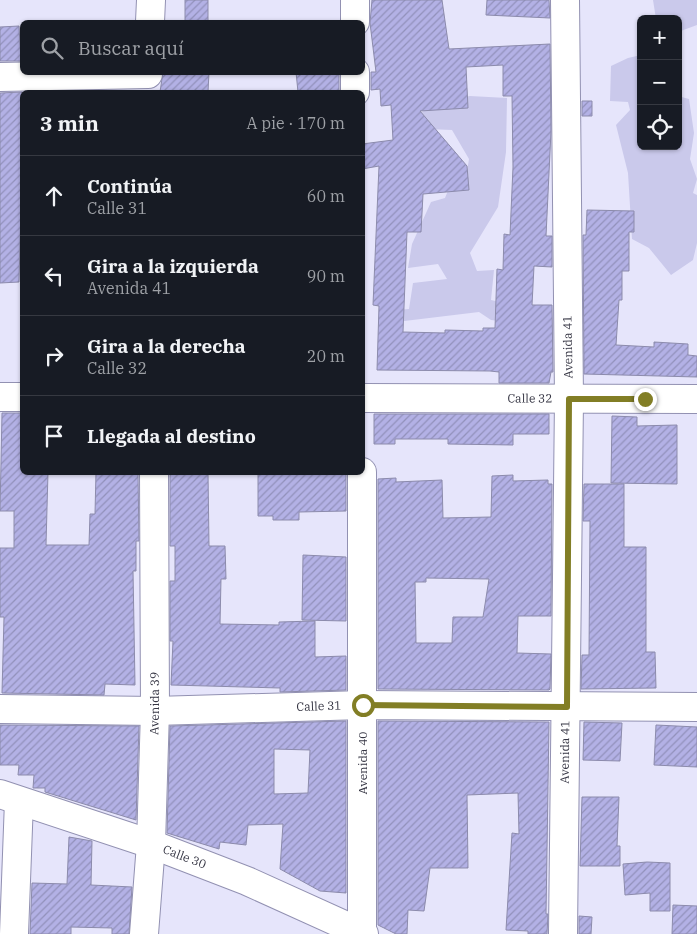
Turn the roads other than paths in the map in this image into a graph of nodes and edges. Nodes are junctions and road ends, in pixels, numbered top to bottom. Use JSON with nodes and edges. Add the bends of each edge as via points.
{"nodes":[{"id":1,"x":151,"y":0,"type":"edge"},
{"id":2,"x":355,"y":0,"type":"edge"},
{"id":3,"x":565,"y":0,"type":"edge"},
{"id":4,"x":150,"y":20,"type":"edge"},
{"id":5,"x":355,"y":20,"type":"edge"},
{"id":6,"x":355,"y":75,"type":"edge"},
{"id":7,"x":0,"y":77,"type":"edge"},
{"id":8,"x":148,"y":80,"type":"edge"},
{"id":9,"x":355,"y":90,"type":"edge"},
{"id":10,"x":0,"y":397,"type":"edge"},
{"id":11,"x":20,"y":397,"type":"edge"},
{"id":12,"x":365,"y":398,"type":"edge"},
{"id":13,"x":569,"y":399,"type":"junction"},
{"id":14,"x":697,"y":399,"type":"edge"},
{"id":15,"x":154,"y":475,"type":"edge"},
{"id":16,"x":362,"y":475,"type":"edge"},
{"id":17,"x":363,"y":705,"type":"junction"},
{"id":18,"x":567,"y":707,"type":"junction"},
{"id":19,"x":697,"y":707,"type":"edge"},
{"id":20,"x":0,"y":709,"type":"edge"},
{"id":21,"x":155,"y":711,"type":"junction"},
{"id":22,"x":10,"y":797,"type":"edge"},
{"id":23,"x":151,"y":844,"type":"junction"},
{"id":24,"x":14,"y":934,"type":"edge"},
{"id":25,"x":144,"y":934,"type":"edge"},
{"id":26,"x":363,"y":934,"type":"edge"},
{"id":27,"x":563,"y":934,"type":"edge"}],
"edges":[{"from":1,"to":4,"type":"street"},
{"from":2,"to":5,"type":"street"},
{"from":3,"to":13,"type":"street","name":"Avenida 41"},
{"from":6,"to":9,"type":"street"},
{"from":7,"to":8,"type":"street"},
{"from":10,"to":11,"type":"street"},
{"from":12,"to":13,"type":"street","name":"Calle 32"},
{"from":13,"to":14,"type":"street","name":"Calle 32"},
{"from":13,"to":18,"type":"street","name":"Avenida 41"},
{"from":15,"to":21,"type":"street","name":"Avenida 39"},
{"from":16,"to":17,"type":"street","name":"Avenida 40"},
{"from":17,"to":18,"type":"street","name":"Calle 31"},
{"from":17,"to":21,"type":"street","name":"Calle 31"},
{"from":17,"to":26,"type":"street","name":"Avenida 40"},
{"from":18,"to":19,"type":"street","name":"Calle 31"},
{"from":18,"to":27,"type":"street","name":"Avenida 41"},
{"from":20,"to":21,"type":"street","name":"Calle 31"},
{"from":21,"to":23,"type":"street","name":"Avenida 39"},
{"from":22,"to":23,"type":"street","name":"Calle 30"},
{"from":22,"to":24,"type":"street"},
{"from":23,"to":25,"type":"street","name":"Avenida 39"},
{"from":23,"to":26,"type":"street","name":"Calle 30","via":[[247,881]]}]}
